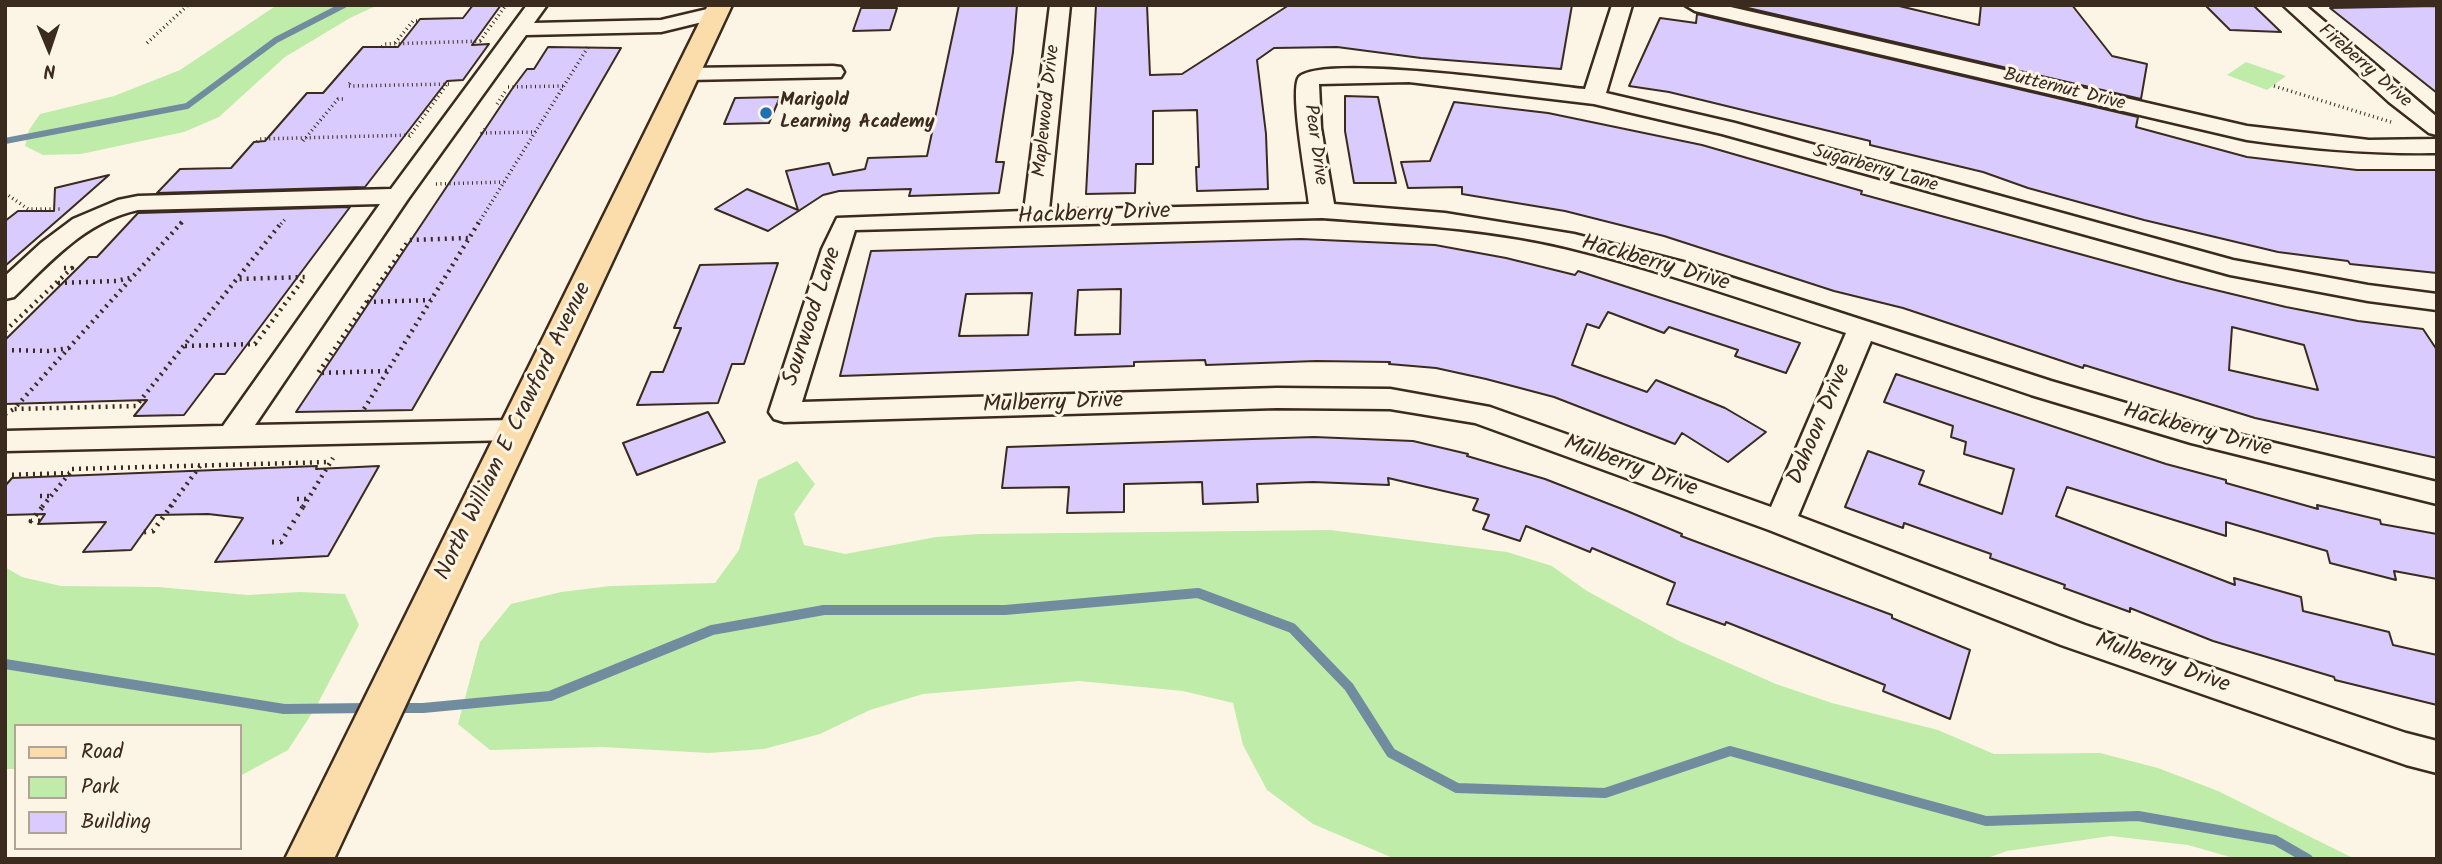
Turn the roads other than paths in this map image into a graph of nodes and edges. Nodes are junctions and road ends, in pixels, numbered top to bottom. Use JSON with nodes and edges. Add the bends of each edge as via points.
{"nodes":[{"id":1,"x":537,"y":5,"type":"edge"},
{"id":2,"x":1060,"y":5,"type":"edge"},
{"id":3,"x":1622,"y":5,"type":"edge"},
{"id":4,"x":1695,"y":5,"type":"edge"},
{"id":5,"x":2294,"y":5,"type":"edge"},
{"id":6,"x":714,"y":18,"type":"edge"},
{"id":7,"x":520,"y":29,"type":"junction"},
{"id":8,"x":833,"y":72,"type":"dead end"},
{"id":9,"x":687,"y":74,"type":"junction"},
{"id":10,"x":1308,"y":80,"type":"joint"},
{"id":11,"x":1594,"y":97,"type":"junction"},
{"id":12,"x":2437,"y":128,"type":"edge"},
{"id":13,"x":2437,"y":146,"type":"edge"},
{"id":14,"x":398,"y":196,"type":"junction"},
{"id":15,"x":1322,"y":211,"type":"junction"},
{"id":16,"x":1036,"y":217,"type":"junction"},
{"id":17,"x":846,"y":223,"type":"joint"},
{"id":18,"x":5,"y":291,"type":"edge"},
{"id":19,"x":2437,"y":302,"type":"edge"},
{"id":20,"x":1862,"y":329,"type":"junction"},
{"id":21,"x":784,"y":412,"type":"joint"},
{"id":22,"x":515,"y":430,"type":"junction"},
{"id":23,"x":232,"y":436,"type":"junction"},
{"id":24,"x":5,"y":441,"type":"edge"},
{"id":25,"x":2437,"y":493,"type":"edge"},
{"id":26,"x":1780,"y":522,"type":"junction"},
{"id":27,"x":2437,"y":757,"type":"edge"},
{"id":28,"x":309,"y":859,"type":"edge"}],
"edges":[{"from":1,"to":7,"type":"street"},
{"from":2,"to":16,"type":"street","name":"Maplewood Drive"},
{"from":3,"to":11,"type":"street"},
{"from":4,"to":13,"type":"street","name":"Butternut Drive","via":[[2247,133],[2369,147]]},
{"from":5,"to":12,"type":"street","name":"Fireberry Drive"},
{"from":6,"to":7,"type":"street","via":[[661,26]]},
{"from":6,"to":9,"type":"main road","name":"North William E Crawford Avenue"},
{"from":7,"to":14,"type":"street"},
{"from":8,"to":9,"type":"street"},
{"from":9,"to":22,"type":"main road","name":"North William E Crawford Avenue"},
{"from":10,"to":11,"type":"street","name":"Sugarberry Lane","via":[[1324,75],[1409,76]]},
{"from":10,"to":15,"type":"street","name":"Pear Drive"},
{"from":11,"to":19,"type":"street","name":"Sugarberry Lane","via":[[1727,128],[2230,267]]},
{"from":14,"to":18,"type":"street","via":[[138,203],[104,210],[74,227]]},
{"from":14,"to":23,"type":"street"},
{"from":15,"to":16,"type":"street","name":"Hackberry Drive"},
{"from":15,"to":20,"type":"street","name":"Hackberry Drive","via":[[1445,220],[1565,239],[1678,269]]},
{"from":16,"to":17,"type":"street","name":"Hackberry Drive"},
{"from":17,"to":21,"type":"street","name":"Sourwood Lane"},
{"from":20,"to":25,"type":"street","name":"Hackberry Drive","via":[[2202,436]]},
{"from":20,"to":26,"type":"street","name":"Dahoon Drive"},
{"from":21,"to":26,"type":"street","name":"Mulberry Drive","via":[[1390,399],[1480,414]]},
{"from":22,"to":23,"type":"street"},
{"from":22,"to":28,"type":"main road","name":"North William E Crawford Avenue"},
{"from":23,"to":24,"type":"street"},
{"from":26,"to":27,"type":"street","name":"Mulberry Drive","via":[[2073,635]]}]}
